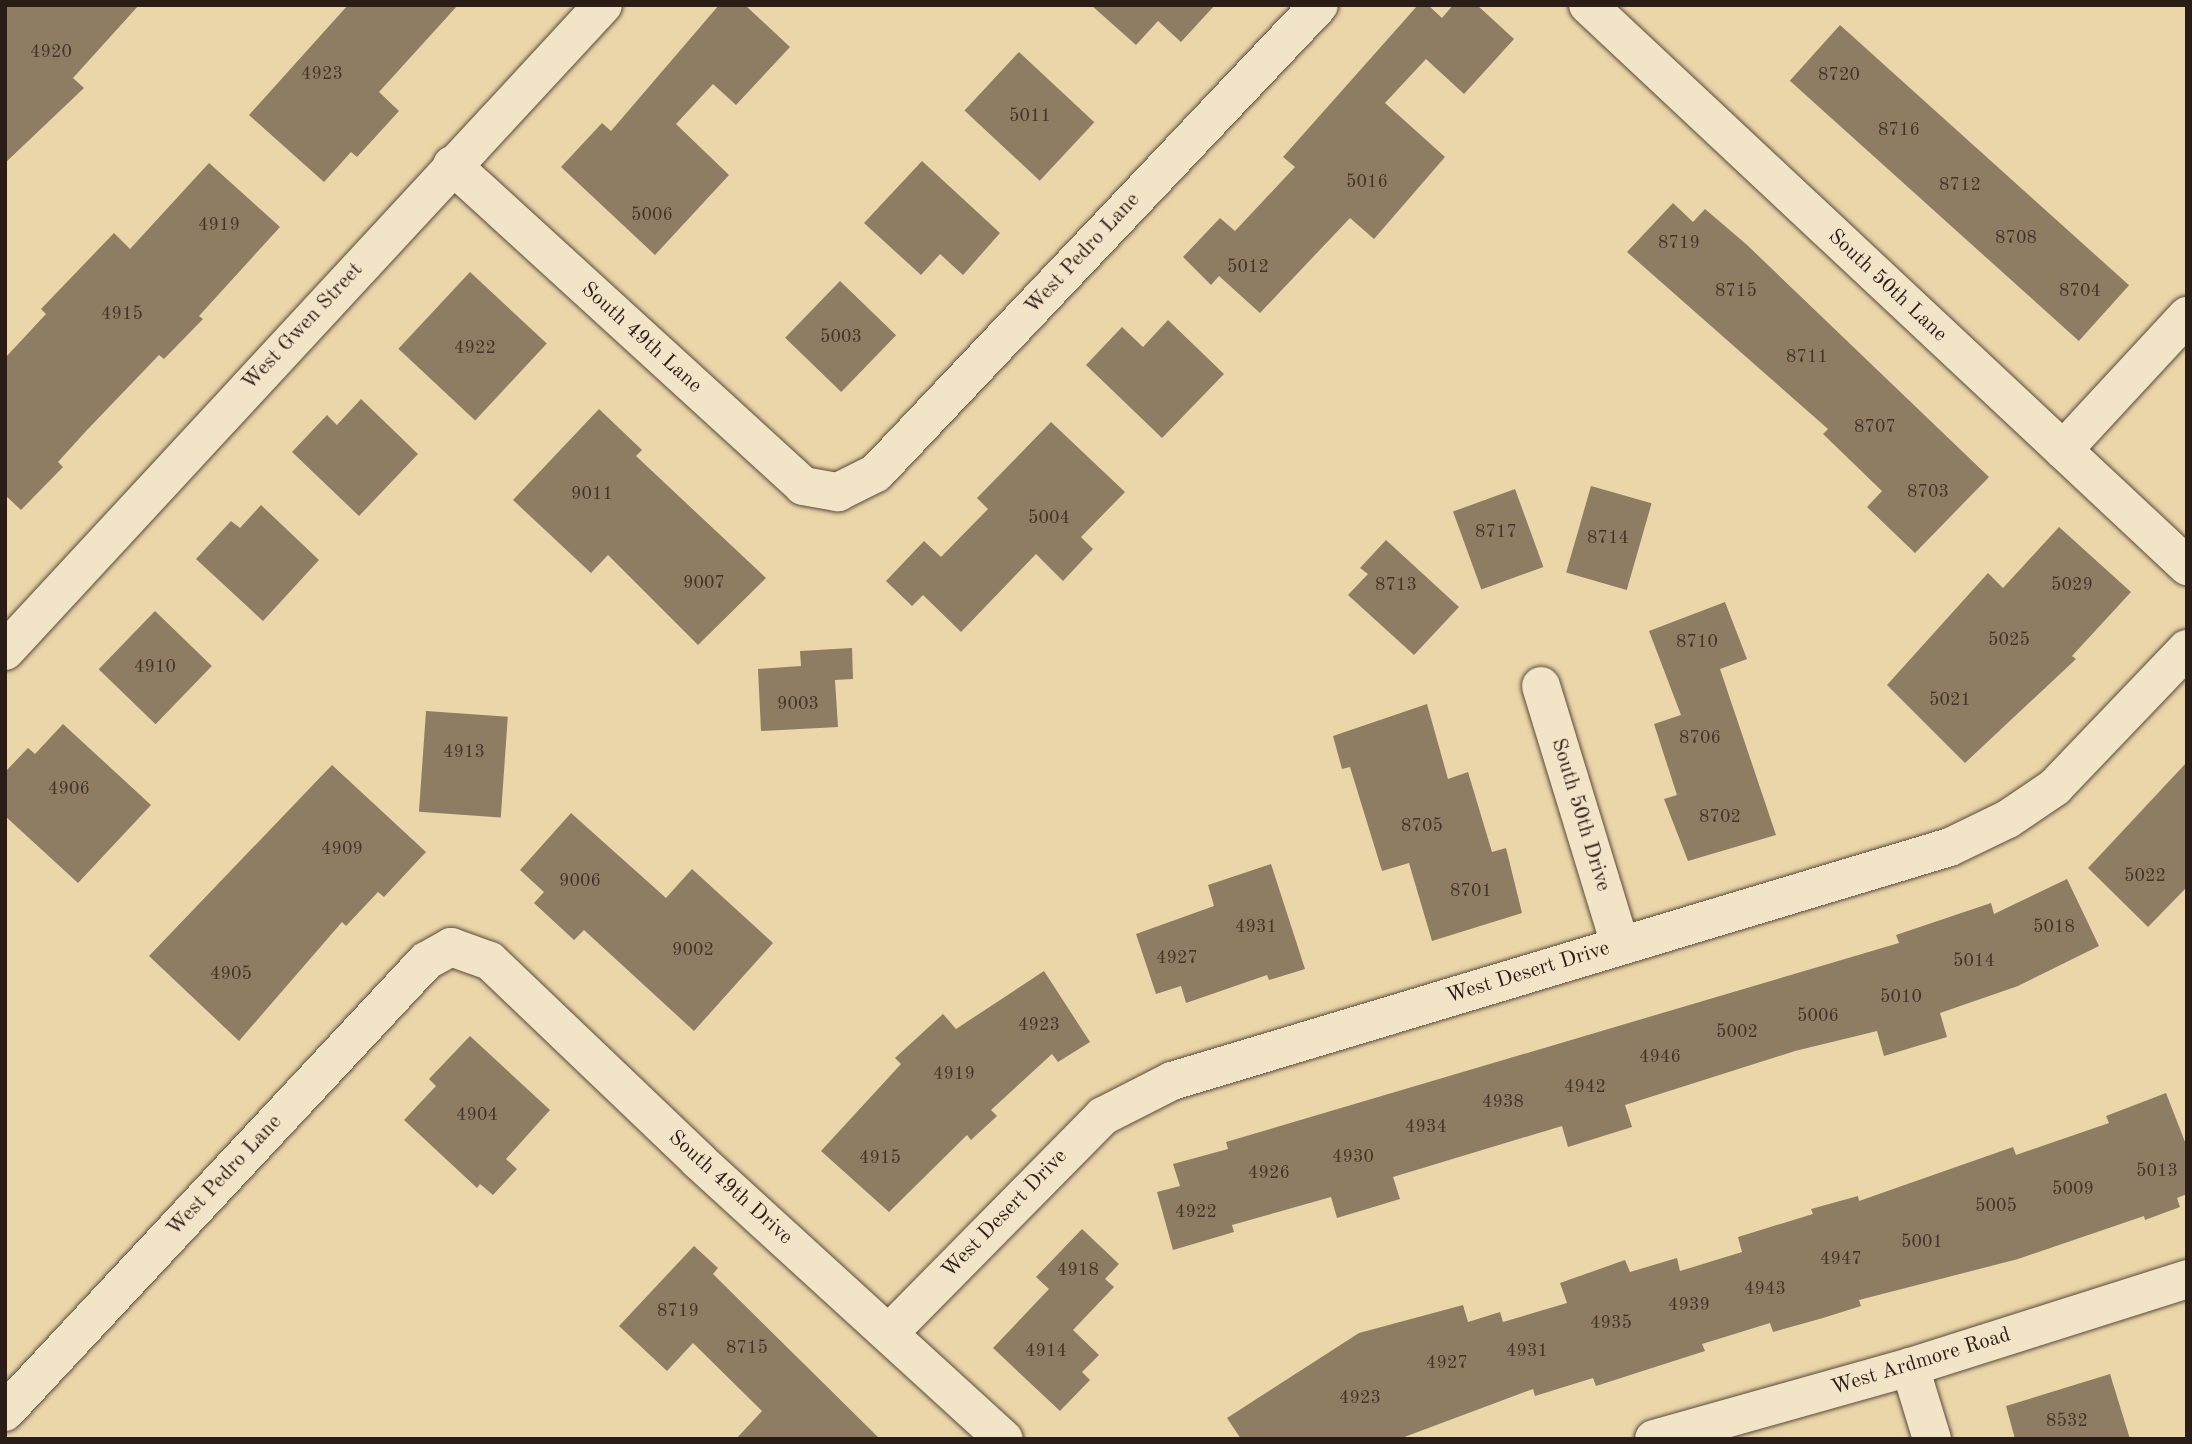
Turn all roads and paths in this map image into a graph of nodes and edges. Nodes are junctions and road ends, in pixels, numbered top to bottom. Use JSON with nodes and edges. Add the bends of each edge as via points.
{"nodes":[{"id":1,"x":603,"y":5,"type":"edge"},
{"id":2,"x":1319,"y":5,"type":"edge"},
{"id":3,"x":1588,"y":5,"type":"edge"},
{"id":4,"x":452,"y":165,"type":"junction"},
{"id":5,"x":2187,"y":316,"type":"edge"},
{"id":6,"x":2063,"y":450,"type":"junction"},
{"id":7,"x":838,"y":492,"type":"joint"},
{"id":8,"x":2187,"y":566,"type":"edge"},
{"id":9,"x":2187,"y":649,"type":"edge"},
{"id":10,"x":5,"y":651,"type":"edge"},
{"id":11,"x":1541,"y":686,"type":"dead end"},
{"id":12,"x":1620,"y":944,"type":"junction"},
{"id":13,"x":451,"y":947,"type":"joint"},
{"id":14,"x":2187,"y":1279,"type":"edge"},
{"id":15,"x":890,"y":1332,"type":"junction"},
{"id":16,"x":1910,"y":1367,"type":"junction"},
{"id":17,"x":5,"y":1412,"type":"edge"},
{"id":18,"x":1004,"y":1439,"type":"edge"},
{"id":19,"x":1654,"y":1439,"type":"edge"},
{"id":20,"x":1932,"y":1439,"type":"edge"}],
"edges":[{"from":1,"to":4,"type":"street","name":"West Gwen Street"},
{"from":2,"to":7,"type":"street","name":"West Pedro Lane","via":[[876,473]]},
{"from":3,"to":6,"type":"street","name":"South 50th Lane"},
{"from":4,"to":7,"type":"street","name":"South 49th Lane","via":[[803,486]]},
{"from":4,"to":10,"type":"street","name":"West Gwen Street"},
{"from":5,"to":6,"type":"street"},
{"from":6,"to":8,"type":"street","name":"South 50th Lane"},
{"from":9,"to":12,"type":"street","name":"West Desert Drive","via":[[2054,788],[2008,819],[1913,859]]},
{"from":11,"to":12,"type":"street","name":"South 50th Drive"},
{"from":12,"to":15,"type":"street","name":"West Desert Drive","via":[[1172,1081],[1103,1116]]},
{"from":13,"to":15,"type":"street","name":"South 49th Drive","via":[[490,961],[698,1160]]},
{"from":13,"to":17,"type":"street","name":"West Pedro Lane","via":[[426,961]]},
{"from":14,"to":16,"type":"street","name":"West Ardmore Road"},
{"from":15,"to":18,"type":"street","name":"South 49th Drive"},
{"from":16,"to":19,"type":"street","name":"West Ardmore Road"},
{"from":16,"to":20,"type":"street"}]}
